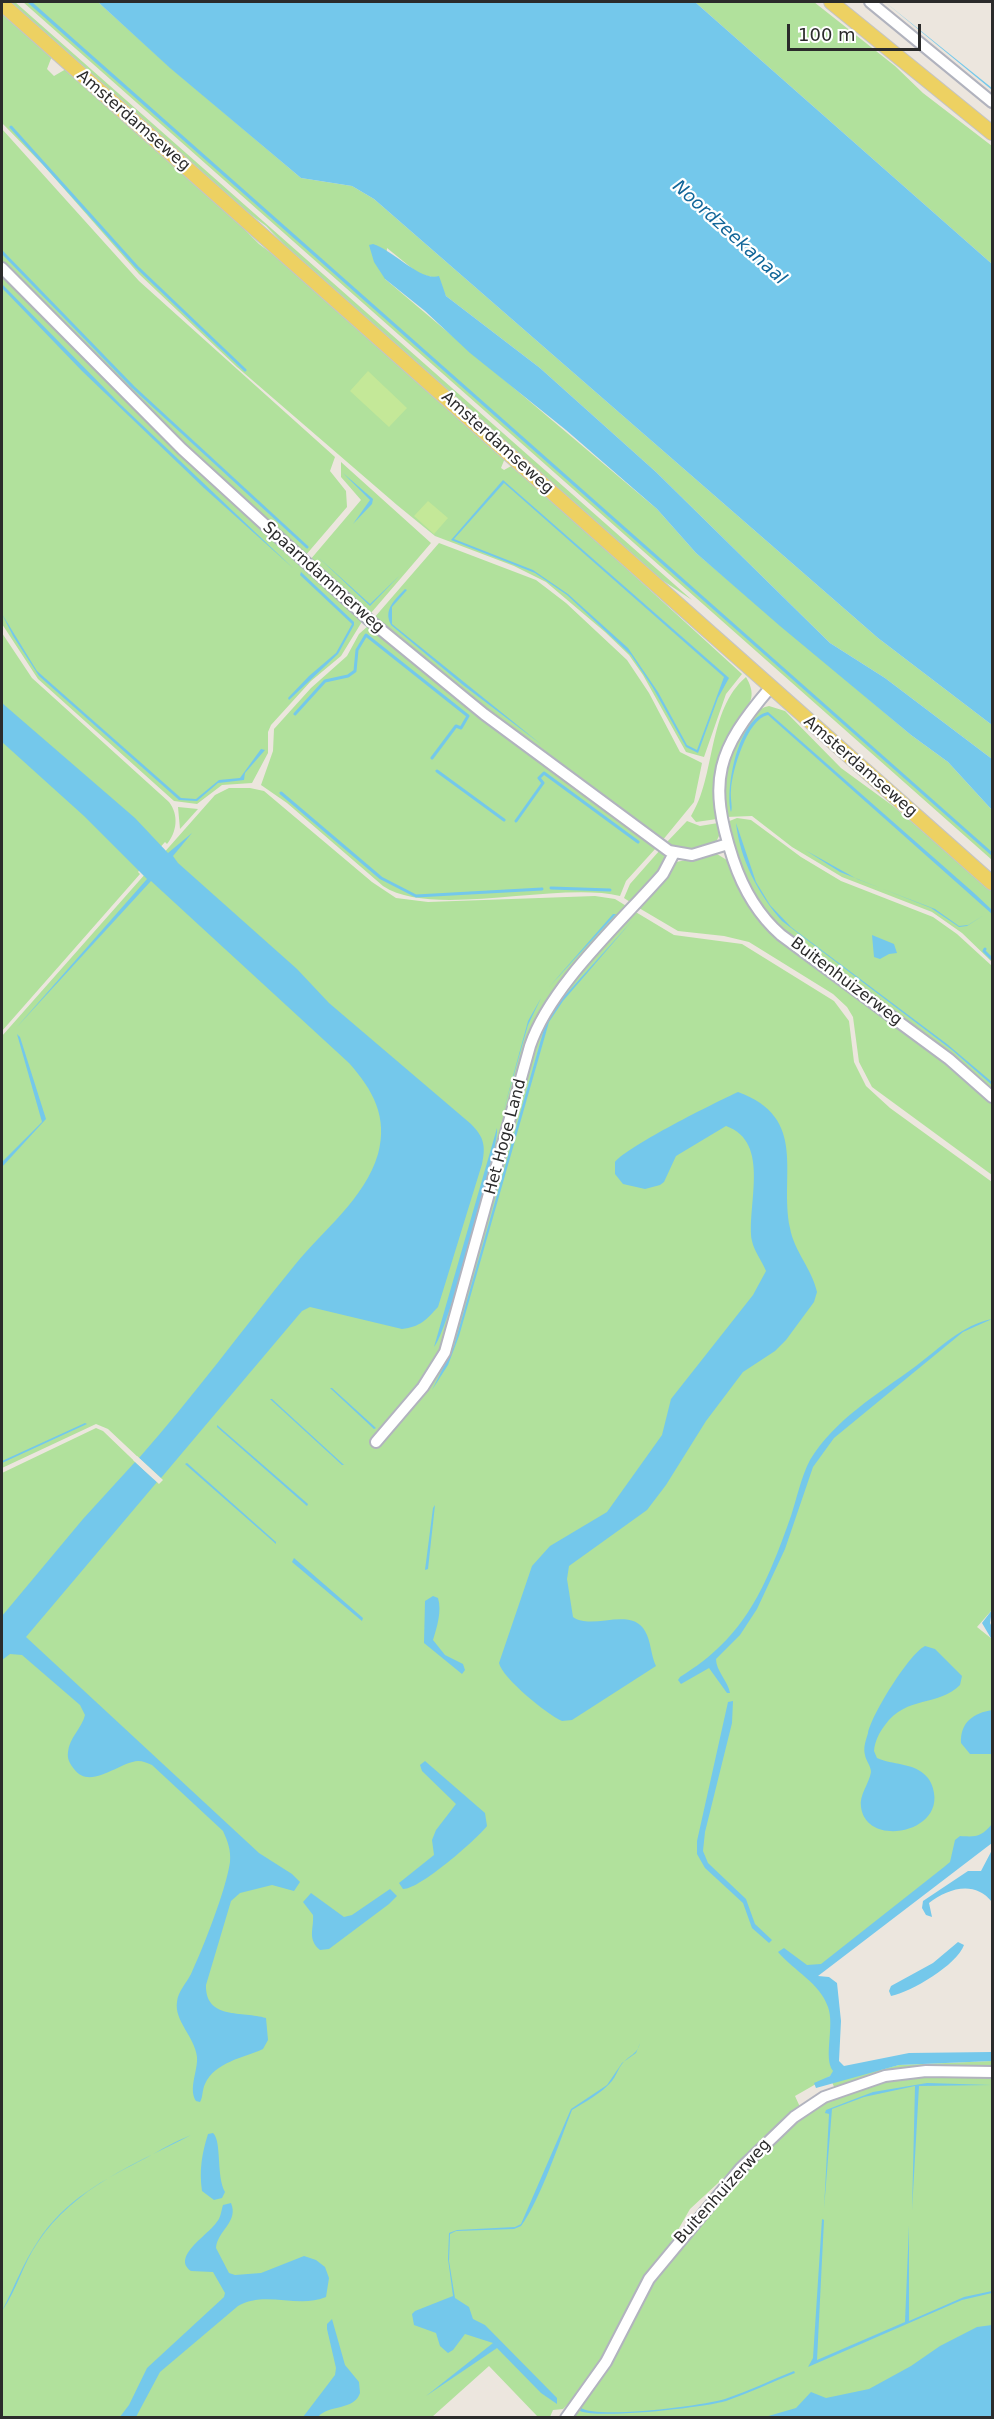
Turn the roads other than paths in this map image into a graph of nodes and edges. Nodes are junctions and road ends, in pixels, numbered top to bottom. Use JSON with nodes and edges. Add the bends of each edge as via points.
{"nodes":[{"id":1,"x":831,"y":2,"type":"edge"},
{"id":2,"x":870,"y":2,"type":"edge"},
{"id":3,"x":2,"y":4,"type":"edge"},
{"id":4,"x":993,"y":102,"type":"edge"},
{"id":5,"x":993,"y":133,"type":"edge"},
{"id":6,"x":2,"y":268,"type":"edge"},
{"id":7,"x":770,"y":688,"type":"junction"},
{"id":8,"x":728,"y":844,"type":"junction"},
{"id":9,"x":674,"y":853,"type":"junction"},
{"id":10,"x":993,"y":883,"type":"edge"},
{"id":11,"x":993,"y":1097,"type":"edge"},
{"id":12,"x":376,"y":1442,"type":"dead end"},
{"id":13,"x":993,"y":2072,"type":"edge"},
{"id":14,"x":566,"y":2418,"type":"edge"}],
"edges":[{"from":1,"to":5,"type":"main road"},
{"from":2,"to":4,"type":"street"},
{"from":3,"to":7,"type":"main road","name":"Amsterdamseweg"},
{"from":6,"to":9,"type":"street","name":"Spaarndammerweg","via":[[182,449],[368,619],[484,714]]},
{"from":7,"to":8,"type":"street","name":"Buitenhuizerweg","via":[[736,730],[723,762],[718,798]]},
{"from":7,"to":10,"type":"main road","name":"Amsterdamseweg"},
{"from":8,"to":9,"type":"street","via":[[692,855]]},
{"from":8,"to":11,"type":"street","name":"Buitenhuizerweg","via":[[746,893],[772,927],[949,1059]]},
{"from":9,"to":12,"type":"street","name":"Het Hoge Land","via":[[663,874],[558,993],[542,1017],[445,1352],[423,1387]]},
{"from":13,"to":14,"type":"street","name":"Buitenhuizerweg","via":[[895,2074],[843,2089],[800,2112],[741,2168],[655,2272],[637,2297],[606,2362]]}]}
